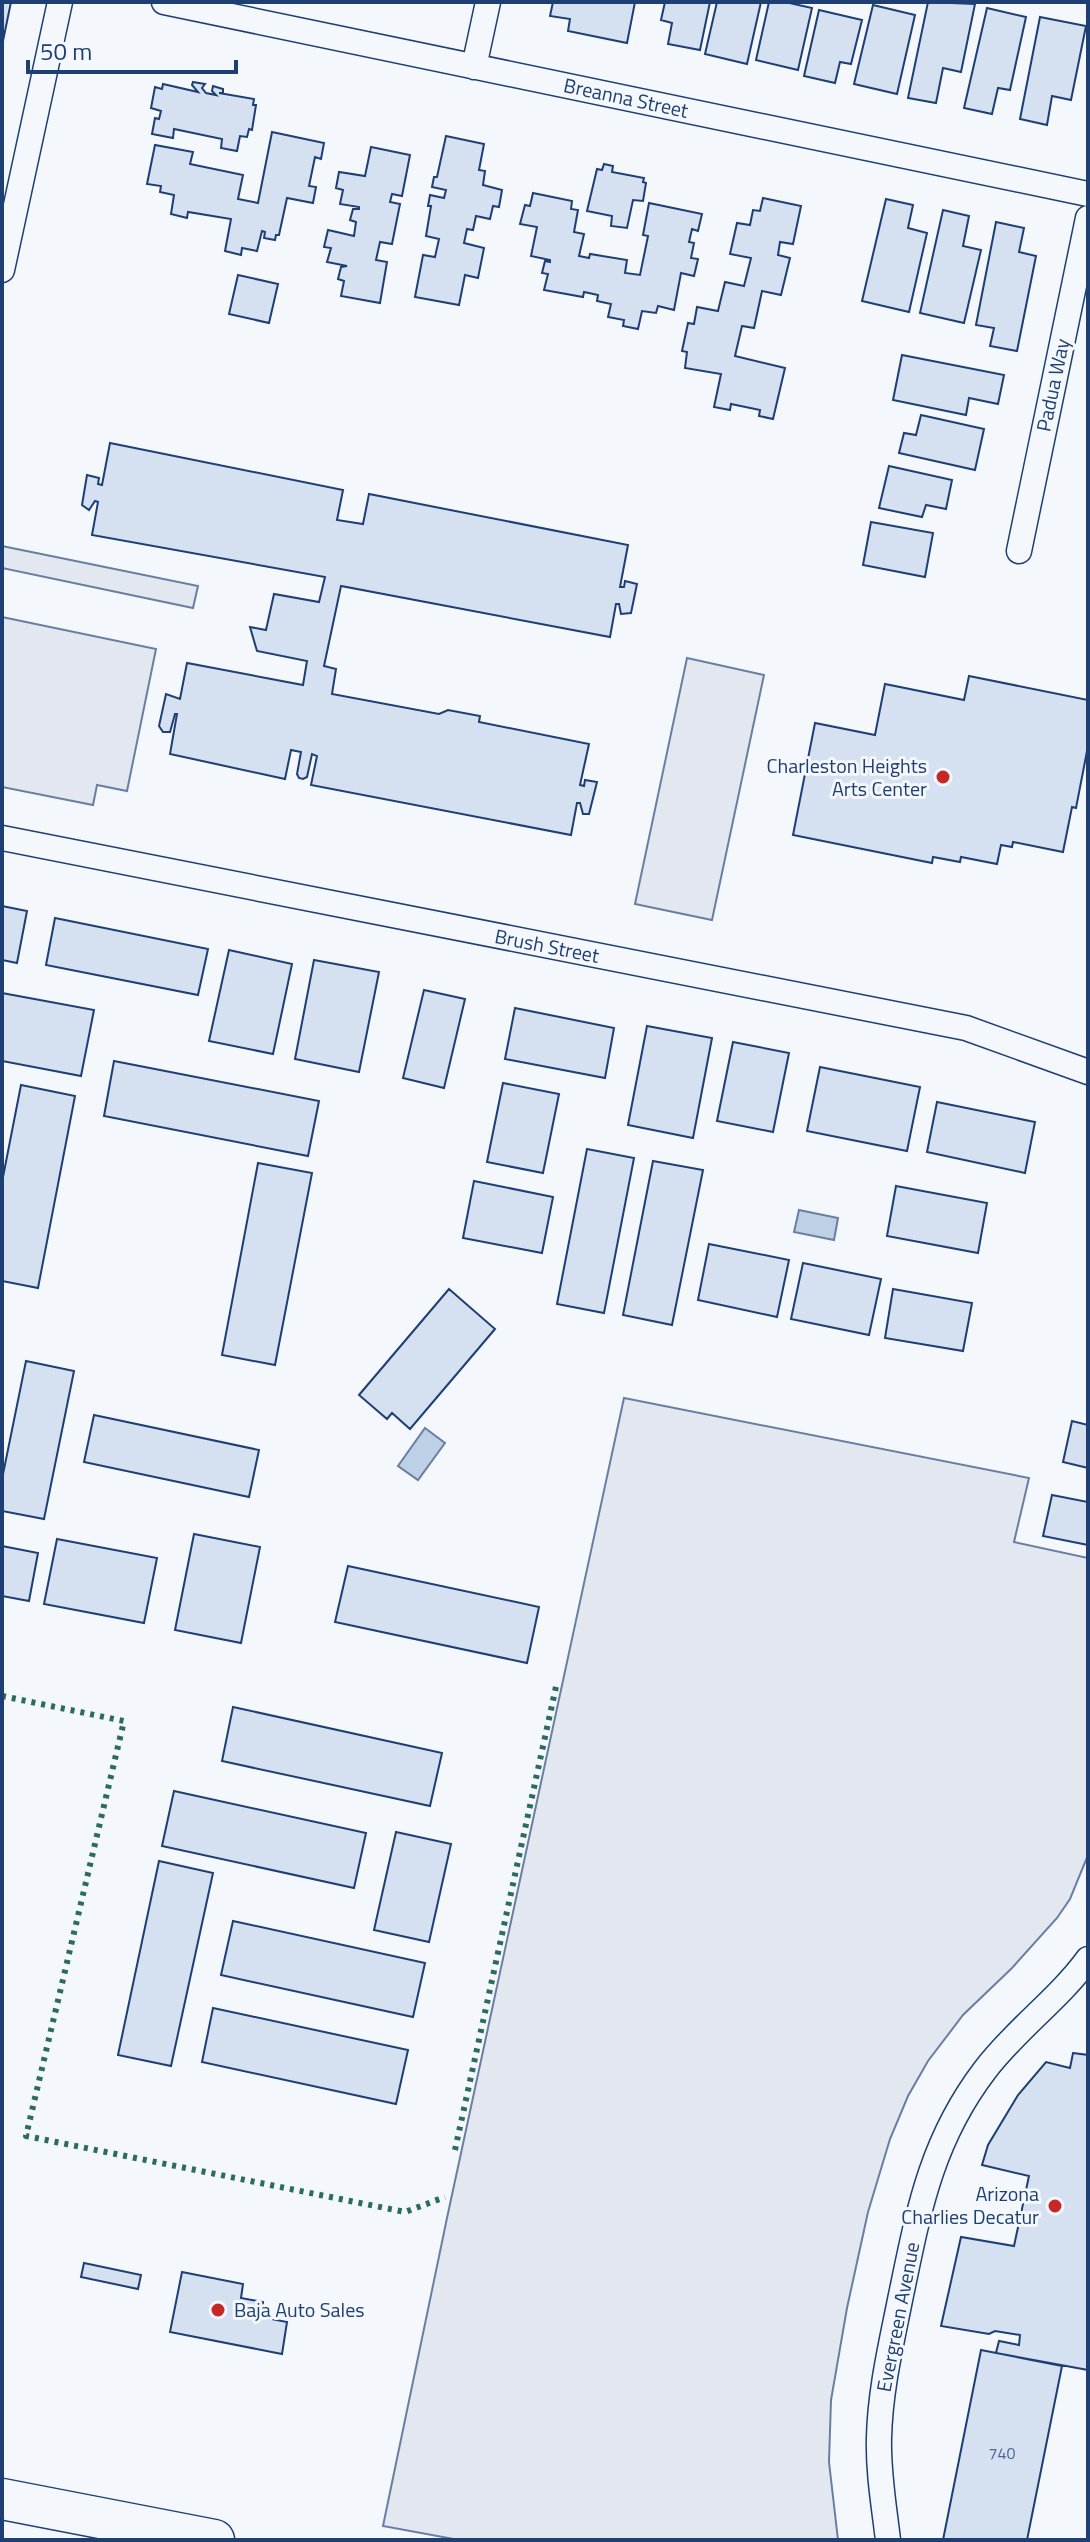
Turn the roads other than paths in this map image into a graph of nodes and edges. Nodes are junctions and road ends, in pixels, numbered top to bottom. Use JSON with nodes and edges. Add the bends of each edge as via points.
{"nodes":[{"id":1,"x":60,"y":2,"type":"edge"},
{"id":2,"x":164,"y":2,"type":"edge"},
{"id":3,"x":488,"y":2,"type":"edge"},
{"id":4,"x":474,"y":67,"type":"junction"},
{"id":5,"x":1088,"y":194,"type":"edge"},
{"id":6,"x":1088,"y":218,"type":"edge"},
{"id":7,"x":2,"y":270,"type":"edge"},
{"id":8,"x":1019,"y":551,"type":"dead end"},
{"id":9,"x":2,"y":838,"type":"edge"},
{"id":10,"x":1088,"y":1072,"type":"edge"},
{"id":11,"x":1088,"y":1959,"type":"edge"},
{"id":12,"x":2,"y":2499,"type":"edge"},
{"id":13,"x":68,"y":2527,"type":"edge"},
{"id":14,"x":168,"y":2536,"type":"edge"},
{"id":15,"x":214,"y":2540,"type":"edge"},
{"id":16,"x":888,"y":2540,"type":"edge"}],
"edges":[{"from":1,"to":7,"type":"street"},
{"from":2,"to":4,"type":"street","name":"Breanna Street"},
{"from":3,"to":4,"type":"street"},
{"from":4,"to":5,"type":"street","name":"Breanna Street"},
{"from":6,"to":8,"type":"street","name":"Padua Way"},
{"from":9,"to":10,"type":"street","name":"Brush Street","via":[[966,1028]]},
{"from":11,"to":16,"type":"street","name":"Evergreen Avenue","via":[[985,2070],[940,2144],[923,2194],[887,2363],[879,2458]]},
{"from":12,"to":13,"type":"main road"},
{"from":13,"to":14,"type":"main road"},
{"from":14,"to":15,"type":"main road"}]}
